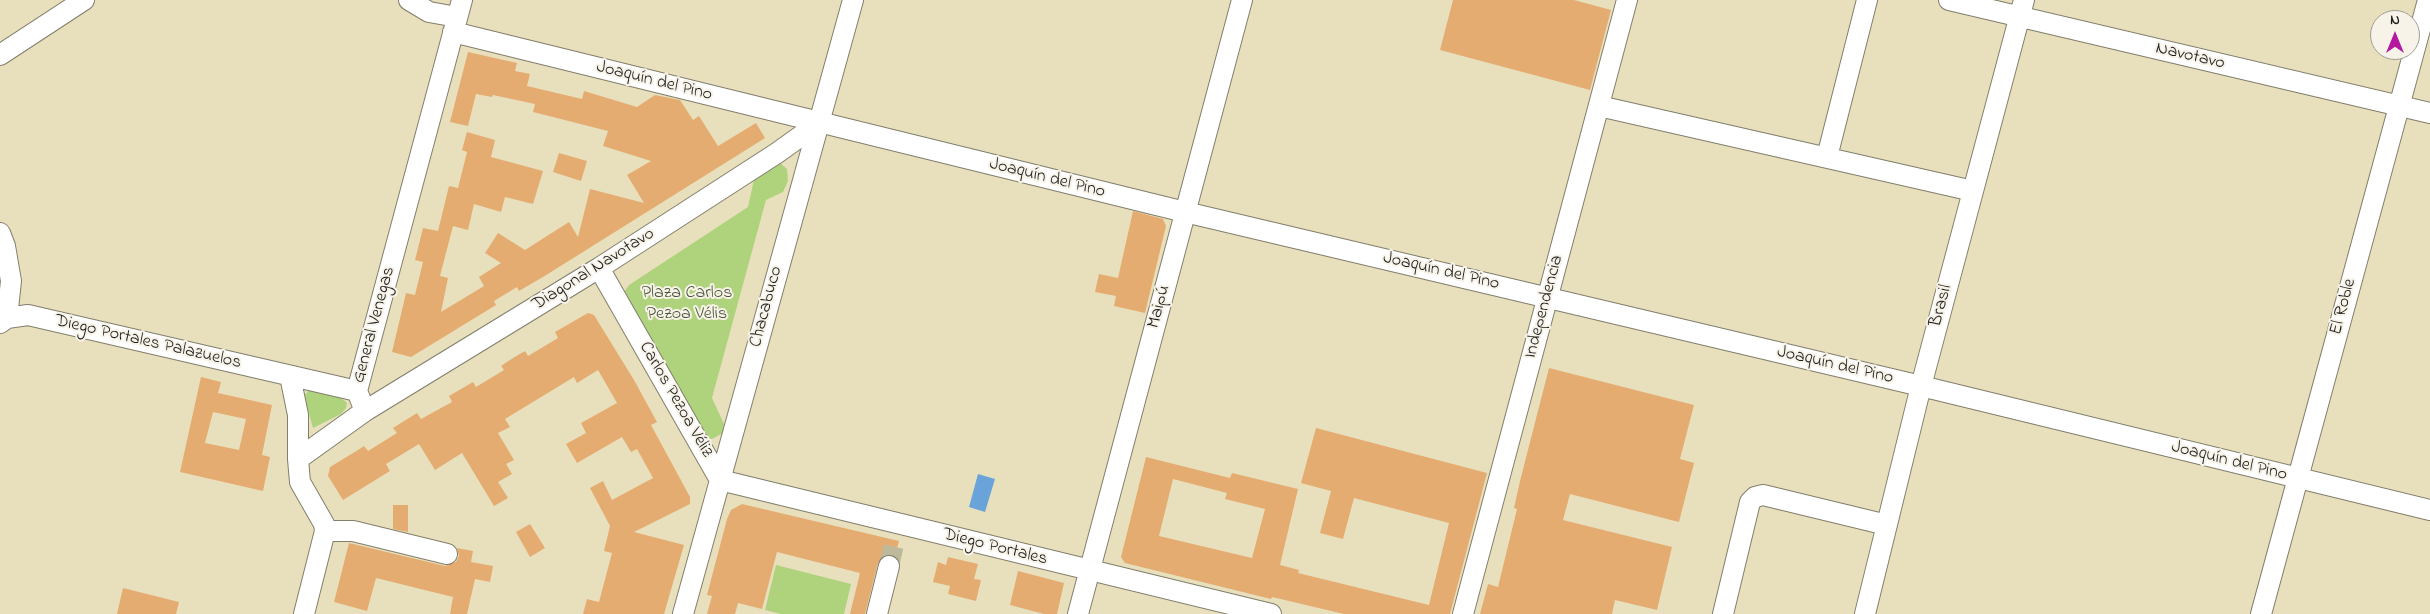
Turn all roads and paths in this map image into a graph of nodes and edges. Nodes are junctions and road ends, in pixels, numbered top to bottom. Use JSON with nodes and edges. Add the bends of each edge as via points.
{"nodes":[{"id":1,"x":84,"y":0,"type":"edge"},
{"id":2,"x":409,"y":0,"type":"edge"},
{"id":3,"x":853,"y":0,"type":"edge"},
{"id":4,"x":1242,"y":0,"type":"edge"},
{"id":5,"x":1627,"y":0,"type":"edge"},
{"id":6,"x":1867,"y":0,"type":"edge"},
{"id":7,"x":1950,"y":0,"type":"edge"},
{"id":8,"x":2428,"y":0,"type":"edge"},
{"id":9,"x":2021,"y":8,"type":"edge"},
{"id":10,"x":457,"y":16,"type":"edge"},
{"id":11,"x":0,"y":55,"type":"edge"},
{"id":12,"x":1599,"y":106,"type":"junction"},
{"id":13,"x":2399,"y":106,"type":"junction"},
{"id":14,"x":2430,"y":113,"type":"edge"},
{"id":15,"x":819,"y":123,"type":"junction"},
{"id":16,"x":1827,"y":157,"type":"junction"},
{"id":17,"x":1973,"y":191,"type":"junction"},
{"id":18,"x":1185,"y":212,"type":"junction"},
{"id":19,"x":0,"y":233,"type":"edge"},
{"id":20,"x":599,"y":268,"type":"junction"},
{"id":21,"x":1548,"y":297,"type":"junction"},
{"id":22,"x":4,"y":321,"type":"edge"},
{"id":23,"x":290,"y":376,"type":"junction"},
{"id":24,"x":1921,"y":386,"type":"junction"},
{"id":25,"x":357,"y":391,"type":"junction"},
{"id":26,"x":364,"y":410,"type":"junction"},
{"id":27,"x":298,"y":459,"type":"junction"},
{"id":28,"x":2298,"y":479,"type":"junction"},
{"id":29,"x":720,"y":480,"type":"junction"},
{"id":30,"x":2430,"y":510,"type":"edge"},
{"id":31,"x":1887,"y":525,"type":"junction"},
{"id":32,"x":325,"y":531,"type":"junction"},
{"id":33,"x":447,"y":554,"type":"dead end"},
{"id":34,"x":889,"y":566,"type":"tunnel mouth"},
{"id":35,"x":1090,"y":572,"type":"junction"},
{"id":36,"x":304,"y":614,"type":"edge"},
{"id":37,"x":683,"y":614,"type":"edge"},
{"id":38,"x":877,"y":614,"type":"edge"},
{"id":39,"x":1078,"y":614,"type":"edge"},
{"id":40,"x":1270,"y":614,"type":"edge"},
{"id":41,"x":1464,"y":614,"type":"edge"},
{"id":42,"x":1723,"y":614,"type":"edge"},
{"id":43,"x":1865,"y":614,"type":"edge"},
{"id":44,"x":2261,"y":614,"type":"edge"}],
"edges":[{"from":1,"to":11,"type":"street"},
{"from":2,"to":10,"type":"street","name":"Joaquín del Pino","via":[[429,12]]},
{"from":3,"to":15,"type":"street","name":"Chacabuco"},
{"from":4,"to":18,"type":"street","name":"Maipú"},
{"from":5,"to":12,"type":"street","name":"Independencia"},
{"from":6,"to":16,"type":"street"},
{"from":7,"to":9,"type":"street","name":"Navotavo"},
{"from":8,"to":13,"type":"street","name":"El Roble"},
{"from":9,"to":13,"type":"street","name":"Navotavo"},
{"from":9,"to":17,"type":"street","name":"Brasil"},
{"from":10,"to":15,"type":"street","name":"Joaquín del Pino"},
{"from":10,"to":25,"type":"street","name":"General Venegas"},
{"from":12,"to":16,"type":"street"},
{"from":12,"to":21,"type":"street","name":"Independencia"},
{"from":13,"to":14,"type":"street","name":"Navotavo"},
{"from":13,"to":28,"type":"street","name":"El Roble"},
{"from":15,"to":18,"type":"street","name":"Joaquín del Pino"},
{"from":15,"to":20,"type":"street","name":"Diagonal Navotavo"},
{"from":15,"to":29,"type":"street","name":"Chacabuco"},
{"from":16,"to":17,"type":"street"},
{"from":17,"to":24,"type":"street","name":"Brasil"},
{"from":18,"to":21,"type":"street","name":"Joaquín del Pino"},
{"from":18,"to":35,"type":"street","name":"Maipú"},
{"from":19,"to":22,"type":"street","via":[[11,281]]},
{"from":20,"to":26,"type":"street","name":"Diagonal Navotavo"},
{"from":20,"to":29,"type":"street","name":"Carlos Pezoa Véliz"},
{"from":21,"to":24,"type":"street","name":"Joaquín del Pino"},
{"from":21,"to":41,"type":"street","name":"Independencia"},
{"from":22,"to":23,"type":"street","name":"Diego Portales Palazuelos","via":[[28,314]]},
{"from":23,"to":25,"type":"street","name":"Diego Portales Palazuelos"},
{"from":23,"to":27,"type":"street","via":[[298,415]]},
{"from":24,"to":28,"type":"street","name":"Joaquín del Pino"},
{"from":24,"to":31,"type":"street","name":"Brasil"},
{"from":25,"to":26,"type":"street","name":"General Venegas"},
{"from":26,"to":27,"type":"street","name":"General Venegas"},
{"from":27,"to":32,"type":"street","via":[[300,482]]},
{"from":28,"to":30,"type":"street","name":"Joaquín del Pino"},
{"from":28,"to":44,"type":"street","name":"El Roble"},
{"from":29,"to":35,"type":"street","name":"Diego Portales","via":[[897,532]]},
{"from":29,"to":37,"type":"street","name":"Chacabuco"},
{"from":31,"to":42,"type":"street","via":[[1763,495],[1755,497],[1750,502]]},
{"from":31,"to":43,"type":"street","name":"Brasil"},
{"from":32,"to":33,"type":"street","via":[[353,531]]},
{"from":32,"to":36,"type":"street"},
{"from":34,"to":38,"type":"street"},
{"from":35,"to":39,"type":"street","name":"Maipú"},
{"from":35,"to":40,"type":"street","name":"Diego Portales"}]}
